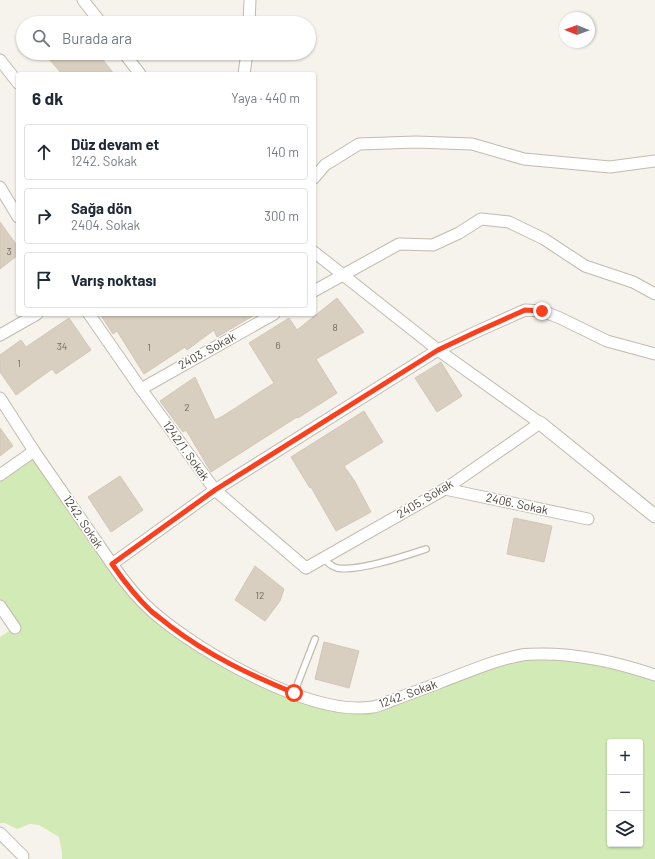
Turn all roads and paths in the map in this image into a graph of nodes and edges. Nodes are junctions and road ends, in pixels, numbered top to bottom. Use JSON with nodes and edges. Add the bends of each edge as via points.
{"nodes":[{"id":1,"x":83,"y":0,"type":"edge"},
{"id":2,"x":250,"y":0,"type":"edge"},
{"id":3,"x":96,"y":16,"type":"edge"},
{"id":4,"x":249,"y":16,"type":"edge"},
{"id":5,"x":0,"y":60,"type":"edge"},
{"id":6,"x":129,"y":60,"type":"edge"},
{"id":7,"x":246,"y":60,"type":"edge"},
{"id":8,"x":138,"y":72,"type":"edge"},
{"id":9,"x":244,"y":72,"type":"edge"},
{"id":10,"x":16,"y":81,"type":"edge"},
{"id":11,"x":655,"y":161,"type":"edge"},
{"id":12,"x":316,"y":176,"type":"edge"},
{"id":13,"x":0,"y":187,"type":"edge"},
{"id":14,"x":16,"y":214,"type":"edge"},
{"id":15,"x":316,"y":254,"type":"edge"},
{"id":16,"x":343,"y":274,"type":"junction"},
{"id":17,"x":316,"y":290,"type":"edge"},
{"id":18,"x":655,"y":294,"type":"edge"},
{"id":19,"x":33,"y":316,"type":"edge"},
{"id":20,"x":89,"y":316,"type":"edge"},
{"id":21,"x":270,"y":316,"type":"edge"},
{"id":22,"x":0,"y":335,"type":"edge"},
{"id":23,"x":438,"y":350,"type":"junction"},
{"id":24,"x":655,"y":354,"type":"edge"},
{"id":25,"x":140,"y":389,"type":"junction"},
{"id":26,"x":0,"y":398,"type":"edge"},
{"id":27,"x":540,"y":423,"type":"junction"},
{"id":28,"x":34,"y":451,"type":"junction"},
{"id":29,"x":0,"y":475,"type":"edge"},
{"id":30,"x":445,"y":489,"type":"junction"},
{"id":31,"x":215,"y":490,"type":"junction"},
{"id":32,"x":655,"y":516,"type":"edge"},
{"id":33,"x":588,"y":519,"type":"dead end"},
{"id":34,"x":426,"y":549,"type":"dead end"},
{"id":35,"x":322,"y":553,"type":"dead end"},
{"id":36,"x":112,"y":564,"type":"junction"},
{"id":37,"x":306,"y":568,"type":"joint"},
{"id":38,"x":0,"y":606,"type":"edge"},
{"id":39,"x":15,"y":628,"type":"dead end"},
{"id":40,"x":315,"y":639,"type":"dead end"},
{"id":41,"x":655,"y":675,"type":"edge"},
{"id":42,"x":294,"y":693,"type":"junction"},
{"id":43,"x":0,"y":833,"type":"edge"},
{"id":44,"x":23,"y":856,"type":"dead end"}],
"edges":[{"from":1,"to":3,"type":"street"},
{"from":2,"to":4,"type":"street"},
{"from":5,"to":10,"type":"street"},
{"from":6,"to":8,"type":"street"},
{"from":7,"to":9,"type":"street"},
{"from":11,"to":12,"type":"street","via":[[610,167],[524,159],[472,144],[360,144],[325,165]]},
{"from":13,"to":14,"type":"street"},
{"from":15,"to":16,"type":"street"},
{"from":16,"to":17,"type":"street"},
{"from":16,"to":18,"type":"street","via":[[399,244],[433,245],[481,219],[509,222],[585,266],[633,282]]},
{"from":16,"to":23,"type":"street"},
{"from":19,"to":22,"type":"street"},
{"from":20,"to":25,"type":"street","name":"1242/1. Sokak"},
{"from":21,"to":25,"type":"street","name":"2403. Sokak"},
{"from":23,"to":24,"type":"street","via":[[525,310],[542,311],[607,341]]},
{"from":23,"to":27,"type":"street"},
{"from":23,"to":31,"type":"street"},
{"from":25,"to":31,"type":"street","name":"1242/1. Sokak"},
{"from":26,"to":28,"type":"street","name":"1242. Sokak"},
{"from":27,"to":30,"type":"street","name":"2405. Sokak"},
{"from":27,"to":32,"type":"street"},
{"from":28,"to":29,"type":"street"},
{"from":28,"to":36,"type":"street","name":"1242. Sokak"},
{"from":30,"to":33,"type":"street","name":"2406. Sokak"},
{"from":30,"to":37,"type":"street","name":"2405. Sokak"},
{"from":31,"to":36,"type":"street"},
{"from":31,"to":37,"type":"street","name":"1242/1. Sokak"},
{"from":34,"to":35,"type":"lane","via":[[394,560],[348,569],[333,566]]},
{"from":36,"to":42,"type":"street","name":"1242. Sokak","via":[[152,611],[184,637],[250,675]]},
{"from":38,"to":39,"type":"street"},
{"from":40,"to":42,"type":"lane"},
{"from":41,"to":42,"type":"street","name":"1242. Sokak","via":[[594,658],[564,654],[523,654],[500,660],[374,707],[335,705]]},
{"from":43,"to":44,"type":"street"}]}
